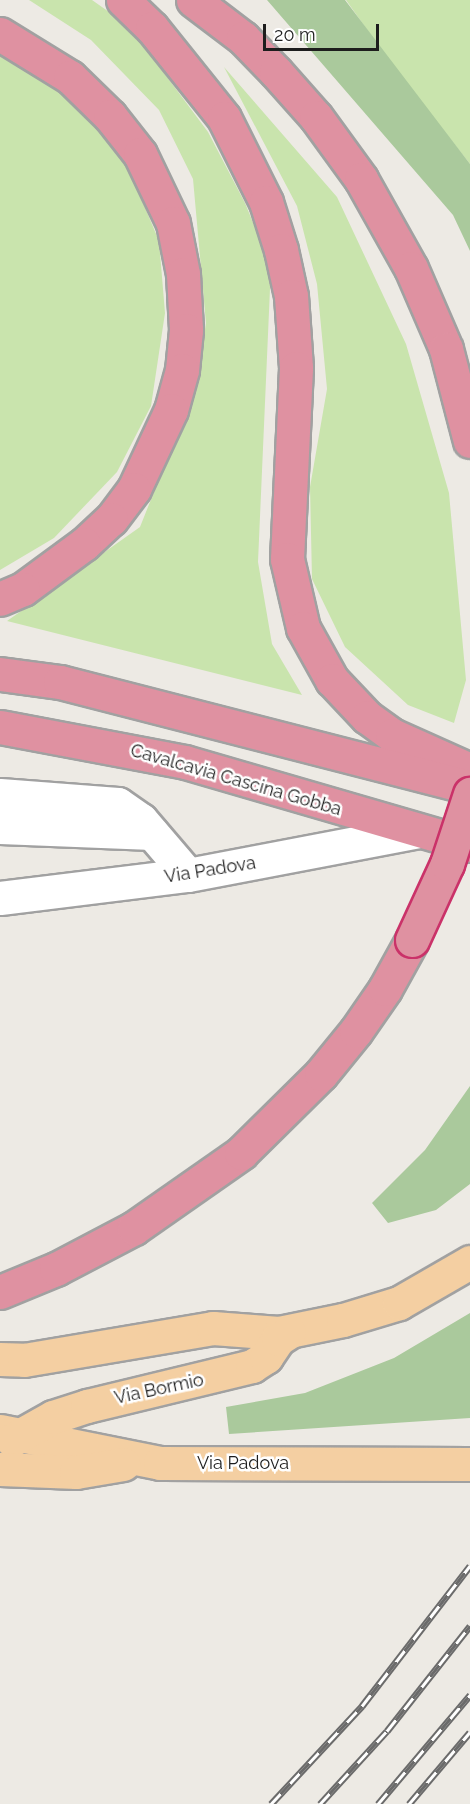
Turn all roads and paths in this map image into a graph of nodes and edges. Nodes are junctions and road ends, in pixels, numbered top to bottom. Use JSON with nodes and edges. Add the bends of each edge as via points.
{"nodes":[{"id":1,"x":123,"y":0,"type":"edge"},
{"id":2,"x":193,"y":0,"type":"edge"},
{"id":3,"x":0,"y":34,"type":"edge"},
{"id":4,"x":470,"y":441,"type":"edge"},
{"id":5,"x":0,"y":599,"type":"edge"},
{"id":6,"x":0,"y":674,"type":"edge"},
{"id":7,"x":0,"y":727,"type":"edge"},
{"id":8,"x":470,"y":770,"type":"edge"},
{"id":9,"x":470,"y":787,"type":"edge"},
{"id":10,"x":470,"y":794,"type":"edge"},
{"id":11,"x":0,"y":795,"type":"edge"},
{"id":12,"x":0,"y":827,"type":"edge"},
{"id":13,"x":419,"y":831,"type":"junction"},
{"id":14,"x":152,"y":832,"type":"junction"},
{"id":15,"x":470,"y":845,"type":"edge"},
{"id":16,"x":188,"y":875,"type":"junction"},
{"id":17,"x":0,"y":898,"type":"edge"},
{"id":18,"x":470,"y":1262,"type":"edge"},
{"id":19,"x":0,"y":1292,"type":"edge"},
{"id":20,"x":289,"y":1332,"type":"junction"},
{"id":21,"x":8,"y":1364,"type":"edge"},
{"id":22,"x":6,"y":1438,"type":"edge"},
{"id":23,"x":145,"y":1461,"type":"junction"},
{"id":24,"x":470,"y":1464,"type":"edge"},
{"id":25,"x":0,"y":1469,"type":"edge"}],
"edges":[{"from":1,"to":8,"type":"highway","via":[[152,28],[224,118],[266,202],[281,250],[296,340],[287,560],[303,628],[332,680],[367,717],[392,735]]},
{"from":2,"to":4,"type":"highway","via":[[243,38],[276,72],[316,117],[361,179],[411,268],[446,349]]},
{"from":3,"to":5,"type":"highway","via":[[70,77],[110,116],[140,154],[173,223],[183,274],[186,321],[177,392],[155,450],[134,489],[121,508],[84,544],[23,589]]},
{"from":6,"to":9,"type":"highway","via":[[60,682]]},
{"from":7,"to":13,"type":"highway","name":"Cavalcavia Cascina Gobba","via":[[185,762]]},
{"from":10,"to":19,"type":"highway","bridge":true,"via":[[447,864],[412,940],[385,989],[321,1074],[241,1153],[134,1228],[56,1269]]},
{"from":11,"to":14,"type":"lane","via":[[118,804]]},
{"from":12,"to":14,"type":"lane"},
{"from":13,"to":15,"type":"highway","name":"Cavalcavia Cascina Gobba"},
{"from":13,"to":16,"type":"lane","name":"Via Padova"},
{"from":14,"to":16,"type":"lane"},
{"from":16,"to":17,"type":"lane","name":"Via Padova"},
{"from":18,"to":20,"type":"main road","via":[[399,1303]]},
{"from":20,"to":21,"type":"main road","via":[[260,1334],[213,1328]]},
{"from":20,"to":22,"type":"main road","name":"Via Bormio","via":[[252,1366],[227,1375],[122,1395],[53,1417]]},
{"from":22,"to":23,"type":"main road","name":"Via Padova"},
{"from":23,"to":24,"type":"main road","name":"Via Padova"},
{"from":23,"to":25,"type":"main road","via":[[76,1472]]}]}
